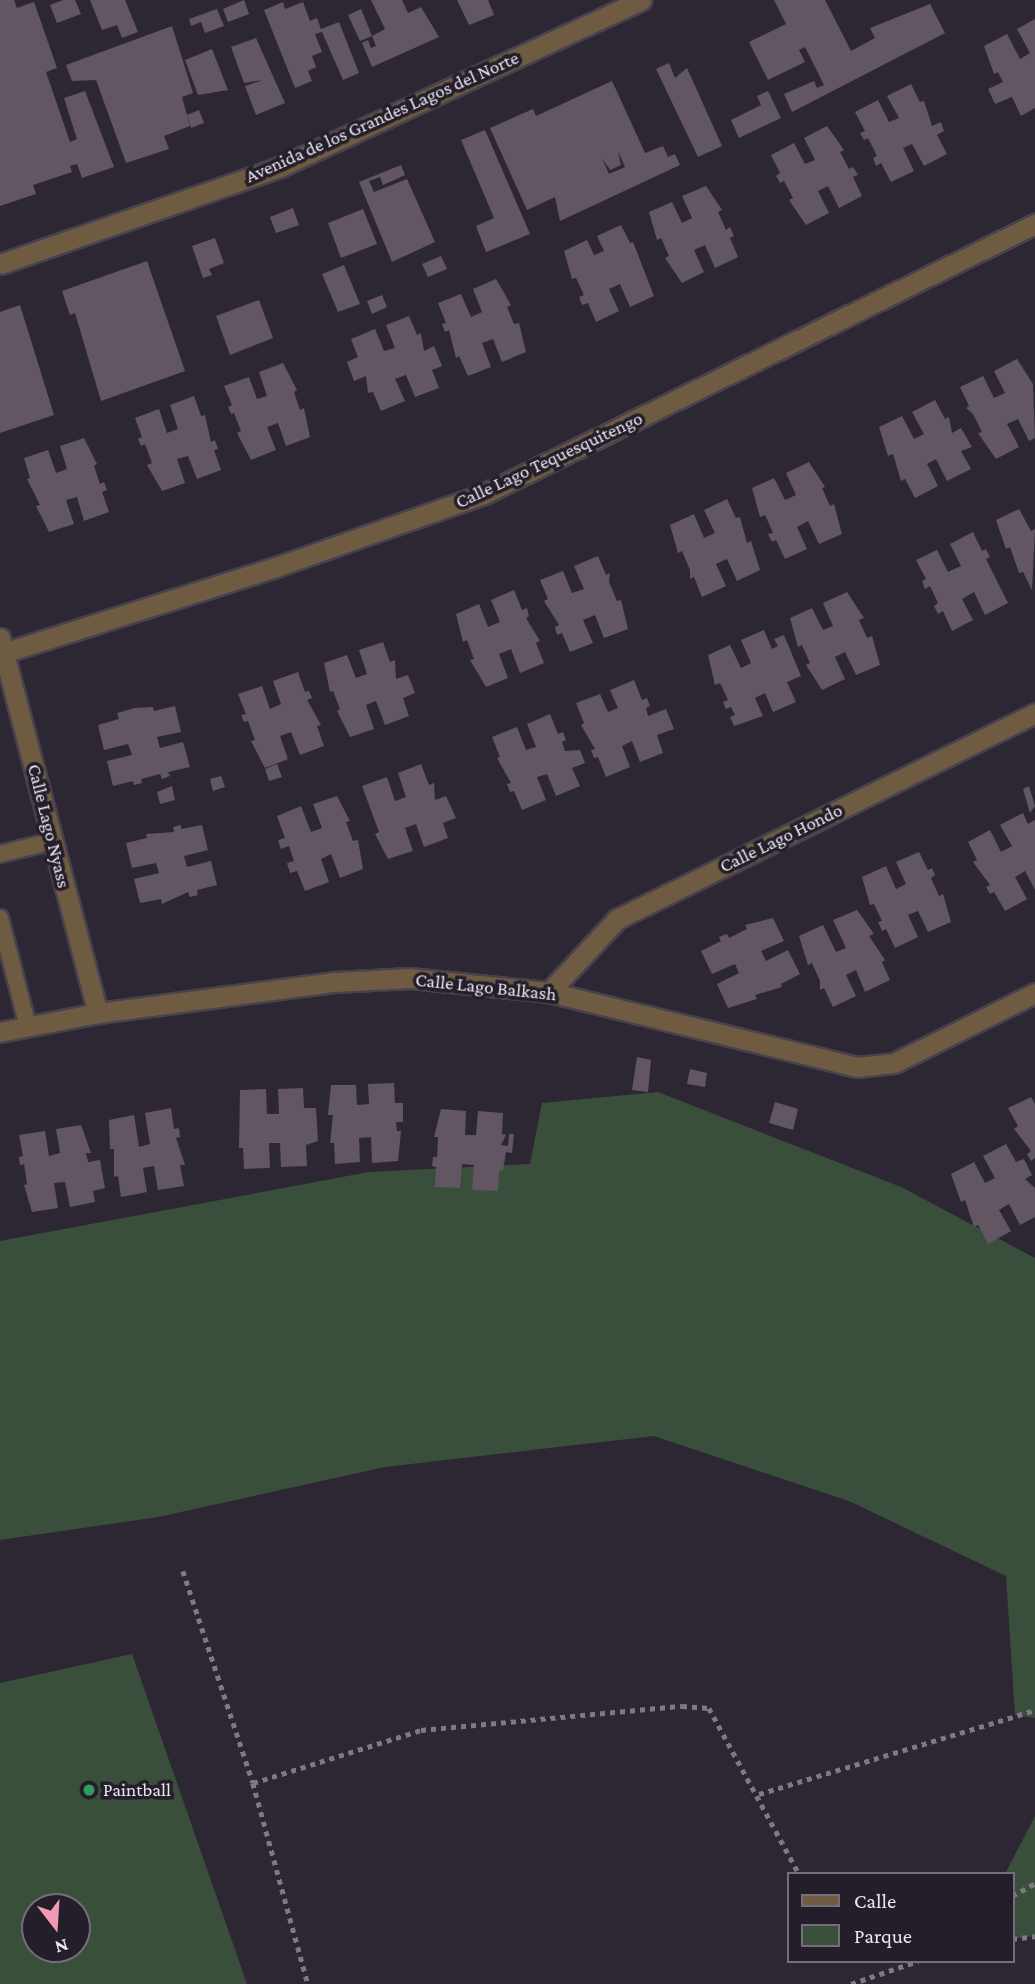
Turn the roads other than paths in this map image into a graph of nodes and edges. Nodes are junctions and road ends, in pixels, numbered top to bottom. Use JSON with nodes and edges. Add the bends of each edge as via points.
{"nodes":[{"id":1,"x":641,"y":0,"type":"edge"},
{"id":2,"x":1035,"y":224,"type":"edge"},
{"id":3,"x":0,"y":264,"type":"edge"},
{"id":4,"x":1,"y":648,"type":"edge"},
{"id":5,"x":1035,"y":713,"type":"edge"},
{"id":6,"x":53,"y":841,"type":"junction"},
{"id":7,"x":0,"y":854,"type":"edge"},
{"id":8,"x":0,"y":918,"type":"edge"},
{"id":9,"x":549,"y":992,"type":"junction"},
{"id":10,"x":1035,"y":993,"type":"edge"},
{"id":11,"x":98,"y":1013,"type":"junction"},
{"id":12,"x":28,"y":1027,"type":"junction"},
{"id":13,"x":0,"y":1032,"type":"edge"}],
"edges":[{"from":1,"to":3,"type":"street","name":"Avenida de los Grandes Lagos del Norte","via":[[280,167]]},
{"from":2,"to":4,"type":"street","name":"Calle Lago Tequesquitengo","via":[[484,494],[274,568]]},
{"from":4,"to":6,"type":"street","name":"Calle Lago Nyass"},
{"from":5,"to":9,"type":"street","name":"Calle Lago Hondo","via":[[617,919]]},
{"from":6,"to":7,"type":"lane"},
{"from":6,"to":11,"type":"street","name":"Calle Lago Nyass"},
{"from":8,"to":12,"type":"lane"},
{"from":9,"to":10,"type":"street","name":"Calle Lago Balkash","via":[[857,1067],[894,1063]]},
{"from":9,"to":11,"type":"street","name":"Calle Lago Balkash","via":[[410,978],[335,982]]},
{"from":11,"to":12,"type":"street","name":"Calle Lago Balkash"},
{"from":12,"to":13,"type":"street","name":"Calle Lago Balkash"}]}
